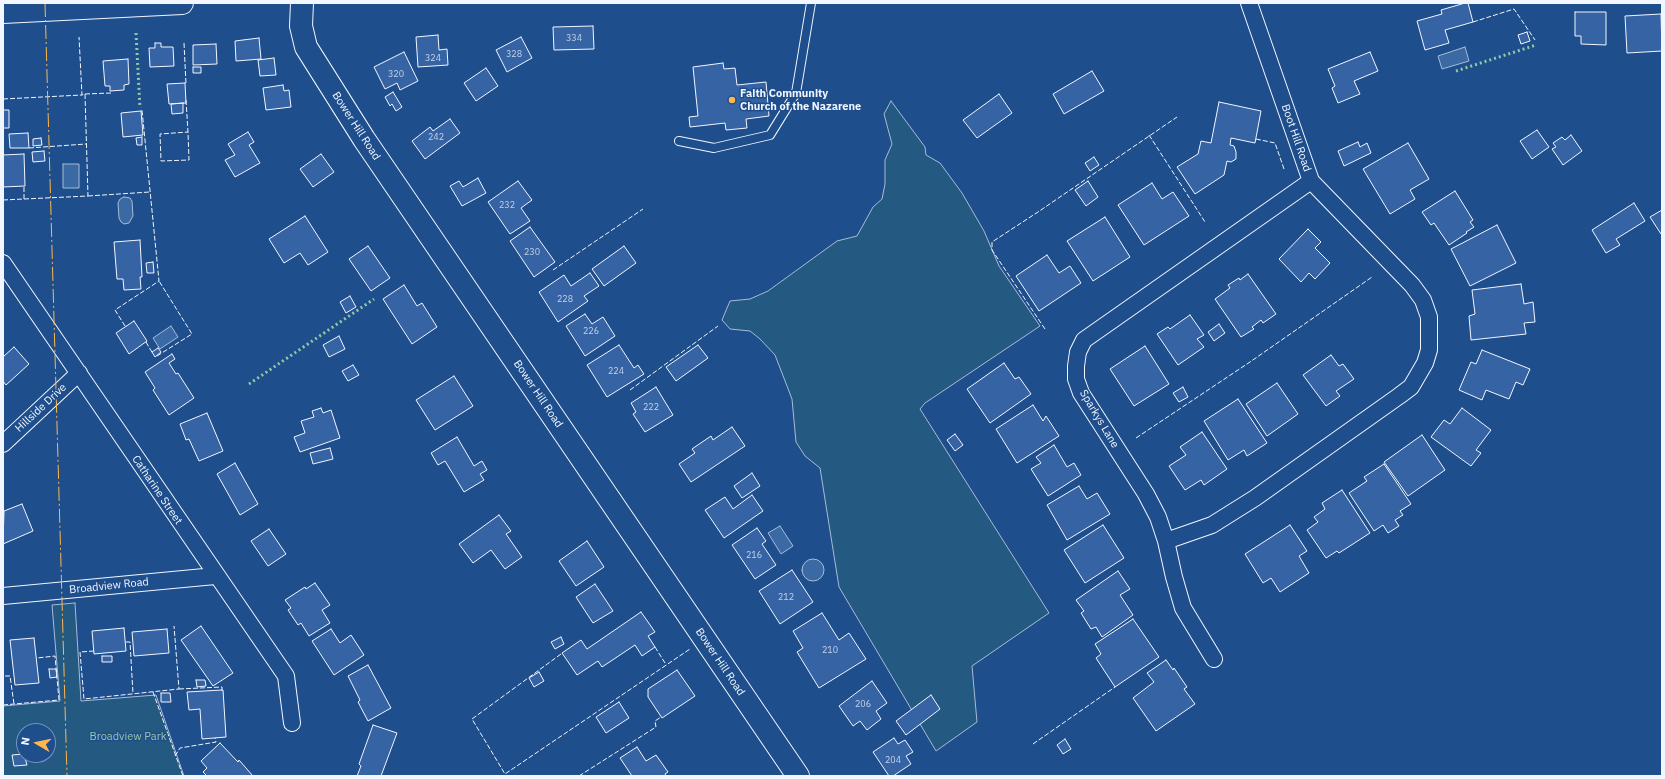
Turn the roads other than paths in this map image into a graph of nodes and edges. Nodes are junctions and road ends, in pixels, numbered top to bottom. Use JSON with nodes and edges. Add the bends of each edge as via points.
{"nodes":[{"id":1,"x":182,"y":3,"type":"edge"},
{"id":2,"x":302,"y":3,"type":"edge"},
{"id":3,"x":811,"y":3,"type":"edge"},
{"id":4,"x":1249,"y":3,"type":"edge"},
{"id":5,"x":12,"y":9,"type":"edge"},
{"id":6,"x":679,"y":141,"type":"dead end"},
{"id":7,"x":1311,"y":181,"type":"junction"},
{"id":8,"x":3,"y":263,"type":"edge"},
{"id":9,"x":79,"y":374,"type":"junction"},
{"id":10,"x":3,"y":444,"type":"edge"},
{"id":11,"x":1166,"y":540,"type":"junction"},
{"id":12,"x":215,"y":576,"type":"junction"},
{"id":13,"x":3,"y":596,"type":"edge"},
{"id":14,"x":1214,"y":659,"type":"dead end"},
{"id":15,"x":292,"y":723,"type":"dead end"},
{"id":16,"x":798,"y":776,"type":"edge"}],
"edges":[{"from":1,"to":5,"type":"street"},
{"from":2,"to":16,"type":"street","name":"Bower Hill Road","via":[[301,26],[306,47],[364,140]]},
{"from":3,"to":6,"type":"lane","via":[[796,93],[770,135],[714,148]]},
{"from":4,"to":7,"type":"street","name":"Boot Hill Road"},
{"from":7,"to":11,"type":"street","name":"Sparkys Lane","via":[[1084,340],[1078,352],[1076,379],[1081,393],[1146,494]]},
{"from":7,"to":11,"type":"street","name":"Boot Hill Road","via":[[1412,285],[1423,300],[1429,317],[1429,350],[1422,369],[1411,387],[1255,498],[1212,525]]},
{"from":8,"to":9,"type":"street","name":"Catharine Street"},
{"from":9,"to":10,"type":"street","name":"Hillside Drive"},
{"from":9,"to":12,"type":"street","name":"Catharine Street"},
{"from":11,"to":14,"type":"street","name":"Sparkys Lane","via":[[1183,608]]},
{"from":12,"to":13,"type":"street","name":"Broadview Road"},
{"from":12,"to":15,"type":"street","name":"Catharine Street","via":[[286,676]]}]}
